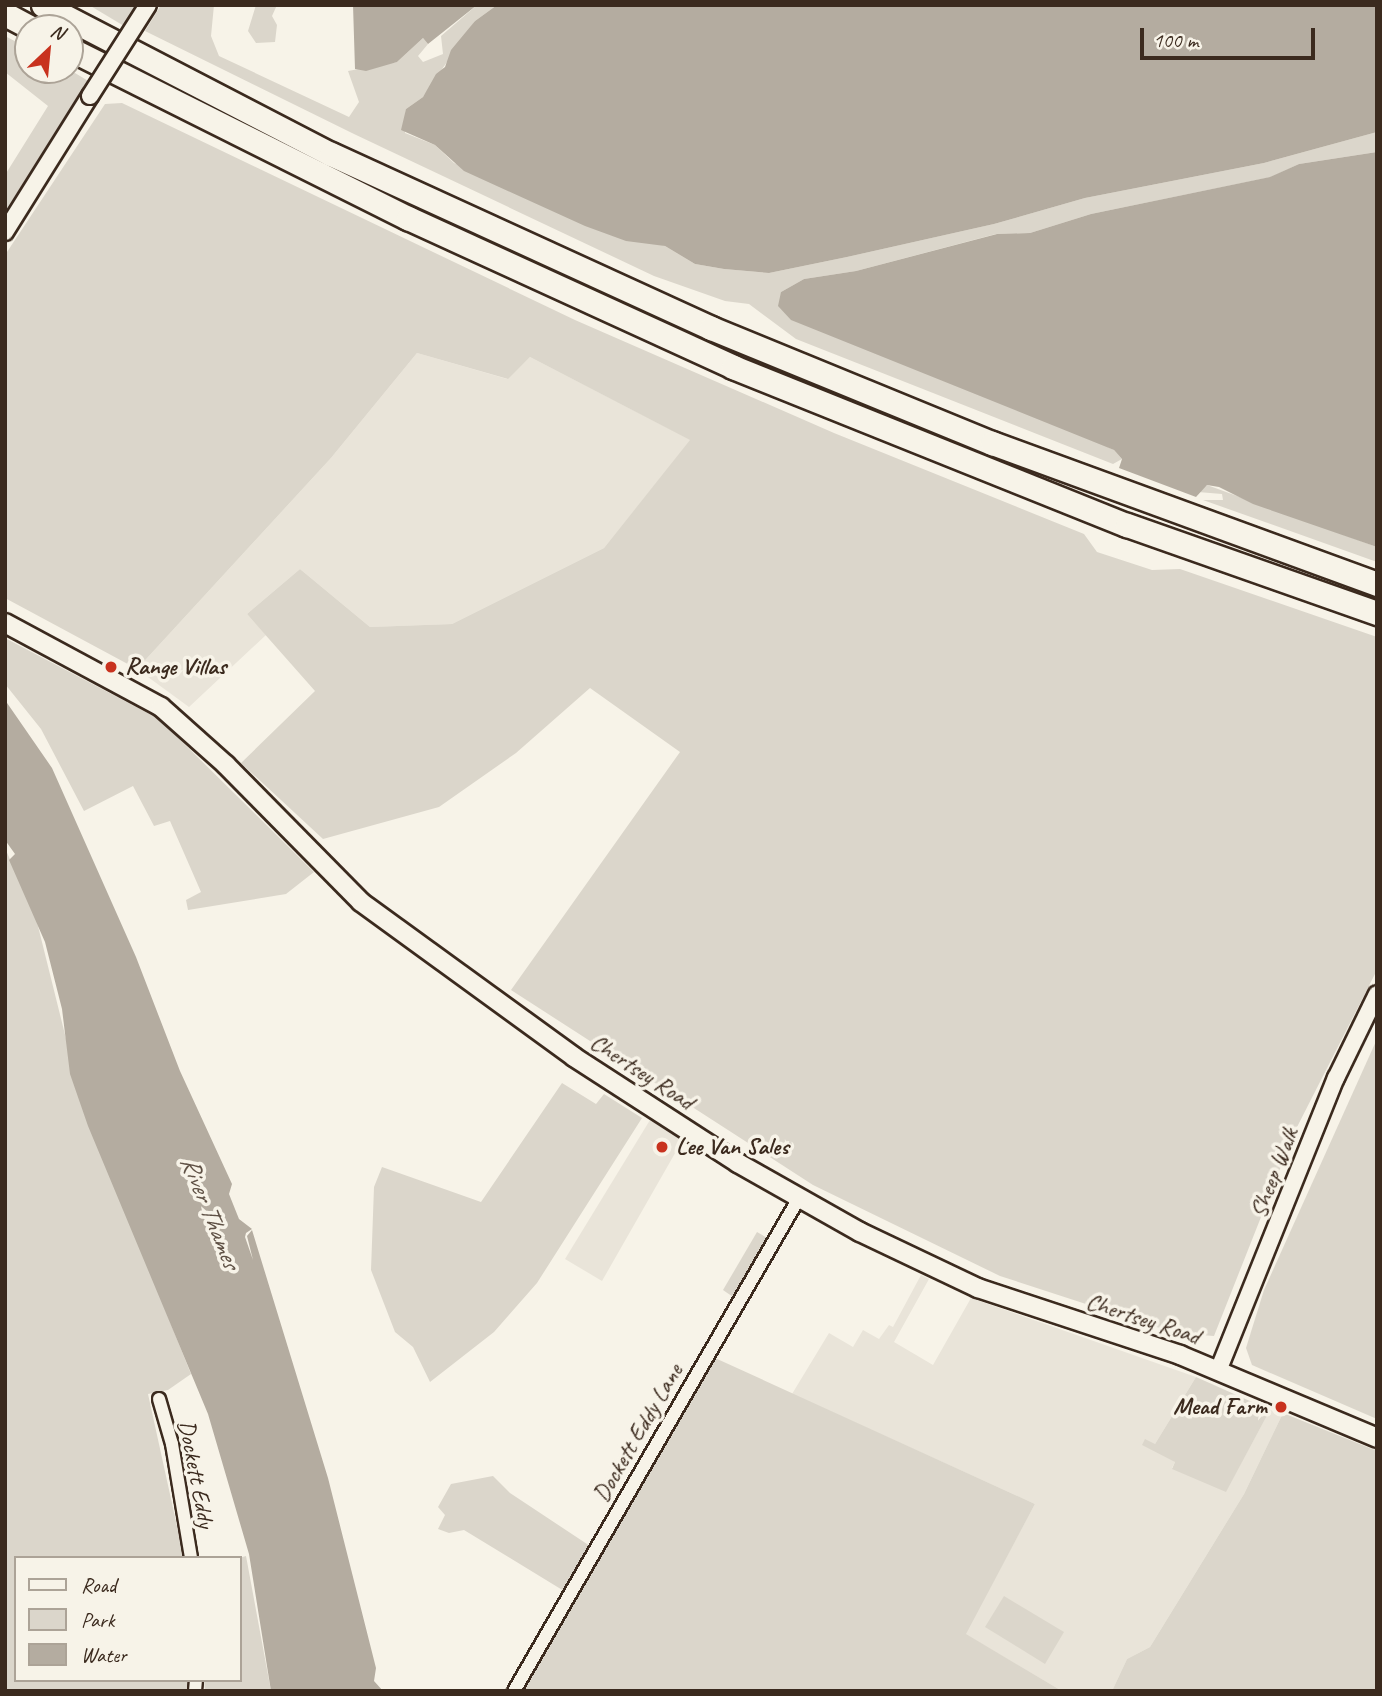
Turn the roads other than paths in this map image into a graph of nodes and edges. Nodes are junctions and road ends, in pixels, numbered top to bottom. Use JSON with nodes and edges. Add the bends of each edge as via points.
{"nodes":[{"id":1,"x":43,"y":5,"type":"edge"},
{"id":2,"x":148,"y":5,"type":"edge"},
{"id":3,"x":84,"y":56,"type":"edge"},
{"id":4,"x":5,"y":232,"type":"edge"},
{"id":5,"x":1377,"y":584,"type":"edge"},
{"id":6,"x":1377,"y":613,"type":"edge"},
{"id":7,"x":5,"y":623,"type":"edge"},
{"id":8,"x":1377,"y":994,"type":"edge"},
{"id":9,"x":799,"y":1198,"type":"junction"},
{"id":10,"x":1219,"y":1371,"type":"junction"},
{"id":11,"x":159,"y":1399,"type":"dead end"},
{"id":12,"x":1377,"y":1438,"type":"edge"},
{"id":13,"x":191,"y":1556,"type":"edge"},
{"id":14,"x":514,"y":1691,"type":"edge"}],
"edges":[{"from":1,"to":5,"type":"highway","via":[[331,154],[711,328],[1004,448]]},
{"from":2,"to":4,"type":"street","bridge":true},
{"from":3,"to":6,"type":"highway","via":[[370,200],[733,366],[1127,525]]},
{"from":7,"to":9,"type":"main road","name":"Chertsey Road","via":[[156,703],[226,765],[326,871],[407,939],[660,1114]]},
{"from":8,"to":10,"type":"street","name":"Sheep Walk","via":[[1336,1078]]},
{"from":9,"to":10,"type":"main road","name":"Chertsey Road","via":[[978,1288]]},
{"from":9,"to":14,"type":"street","name":"Dockett Eddy Lane"},
{"from":10,"to":12,"type":"main road","name":"Chertsey Road"},
{"from":11,"to":13,"type":"street","name":"Dockett Eddy","via":[[172,1444]]}]}
